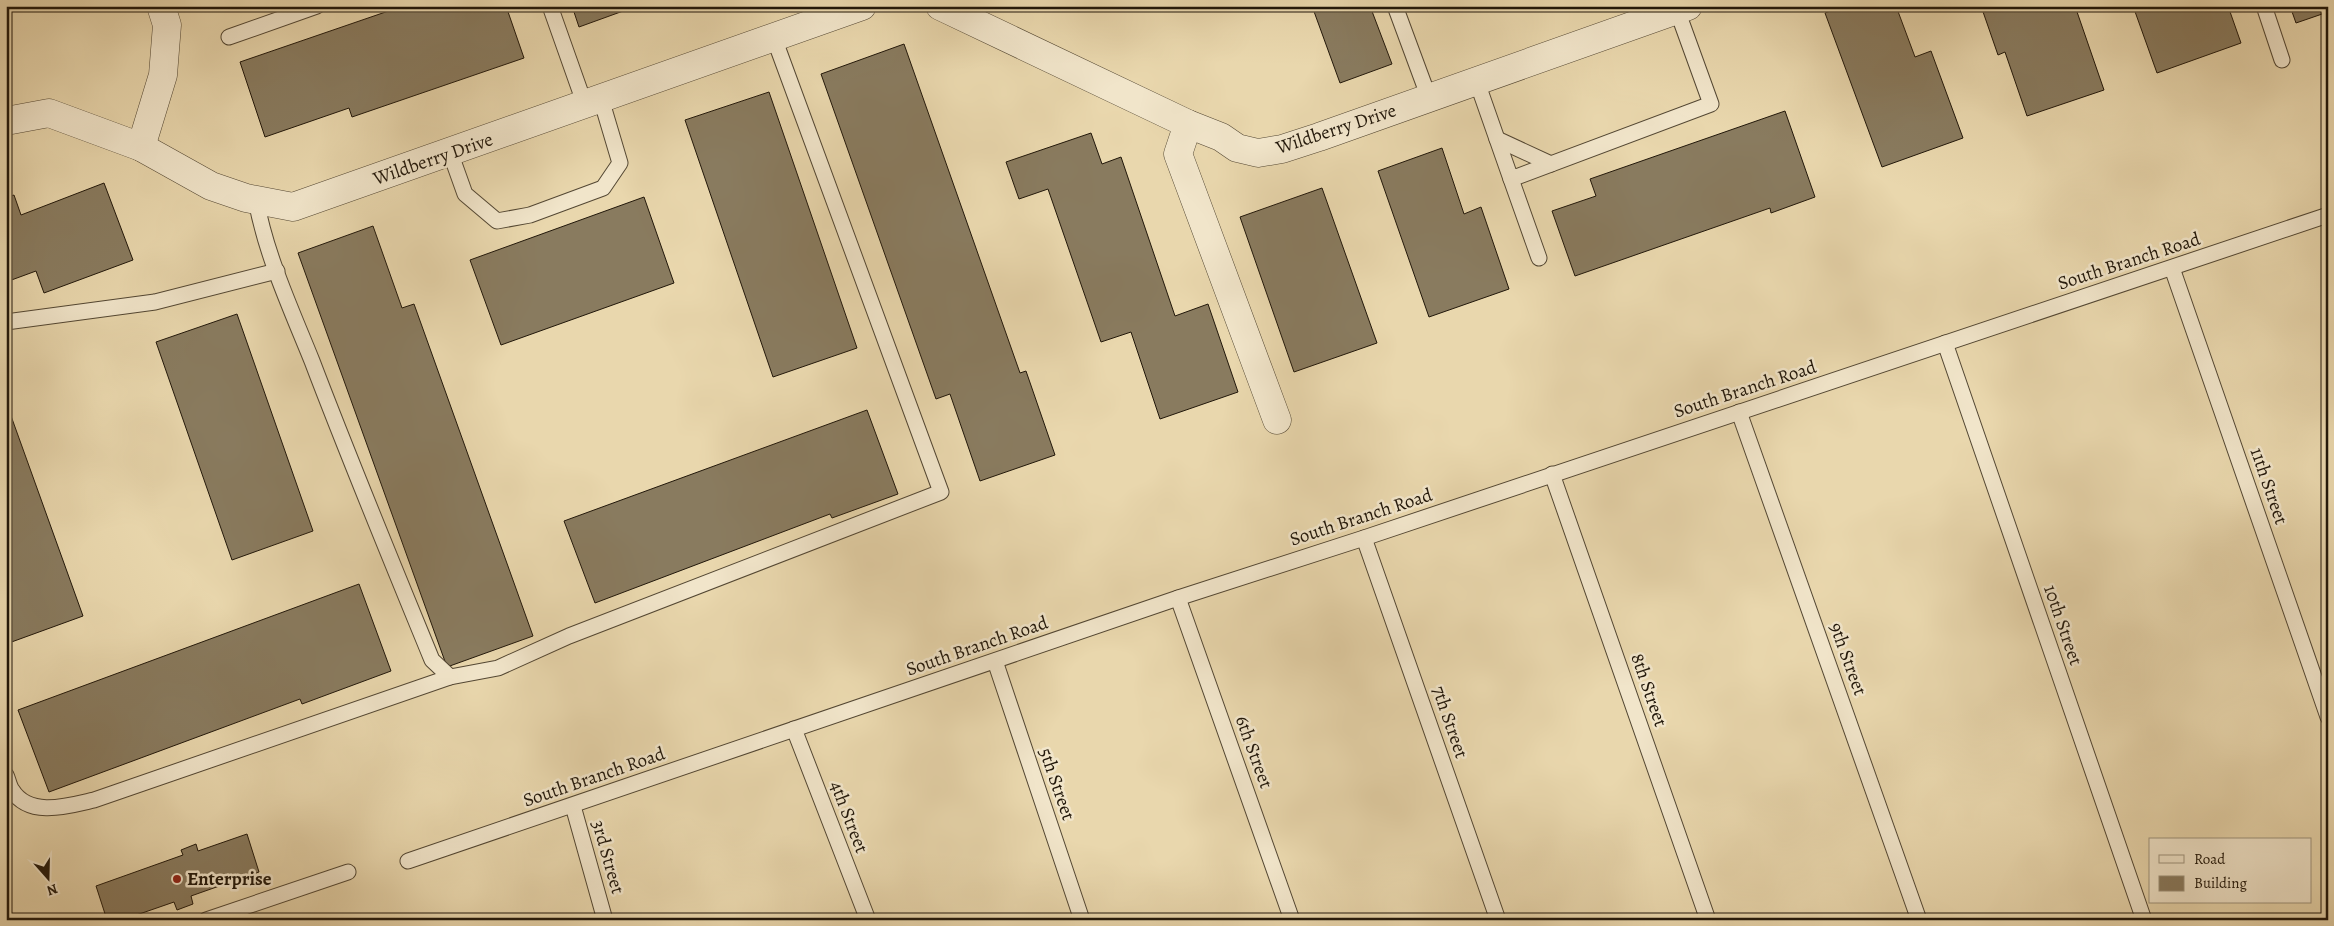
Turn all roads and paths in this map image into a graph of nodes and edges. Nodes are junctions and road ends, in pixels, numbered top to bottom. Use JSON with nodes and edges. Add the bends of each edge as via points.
{"nodes":[{"id":1,"x":161,"y":6,"type":"edge"},
{"id":2,"x":317,"y":6,"type":"edge"},
{"id":3,"x":550,"y":6,"type":"edge"},
{"id":4,"x":862,"y":6,"type":"edge"},
{"id":5,"x":940,"y":6,"type":"edge"},
{"id":6,"x":1395,"y":6,"type":"edge"},
{"id":7,"x":2264,"y":6,"type":"edge"},
{"id":8,"x":1683,"y":8,"type":"edge"},
{"id":9,"x":229,"y":37,"type":"dead end"},
{"id":10,"x":774,"y":38,"type":"junction"},
{"id":11,"x":2282,"y":60,"type":"dead end"},
{"id":12,"x":1477,"y":82,"type":"junction"},
{"id":13,"x":1429,"y":98,"type":"junction"},
{"id":14,"x":593,"y":102,"type":"junction"},
{"id":15,"x":6,"y":121,"type":"edge"},
{"id":16,"x":1188,"y":124,"type":"junction"},
{"id":17,"x":1497,"y":140,"type":"junction"},
{"id":18,"x":141,"y":147,"type":"junction"},
{"id":19,"x":450,"y":152,"type":"junction"},
{"id":20,"x":1551,"y":164,"type":"junction"},
{"id":21,"x":1511,"y":179,"type":"junction"},
{"id":22,"x":256,"y":200,"type":"junction"},
{"id":23,"x":2328,"y":215,"type":"edge"},
{"id":24,"x":1539,"y":258,"type":"dead end"},
{"id":25,"x":2172,"y":268,"type":"junction"},
{"id":26,"x":277,"y":271,"type":"junction"},
{"id":27,"x":6,"y":322,"type":"edge"},
{"id":28,"x":1945,"y":343,"type":"junction"},
{"id":29,"x":1739,"y":412,"type":"junction"},
{"id":30,"x":1277,"y":420,"type":"dead end"},
{"id":31,"x":1552,"y":474,"type":"junction"},
{"id":32,"x":1364,"y":538,"type":"junction"},
{"id":33,"x":1178,"y":598,"type":"junction"},
{"id":34,"x":995,"y":661,"type":"junction"},
{"id":35,"x":450,"y":677,"type":"junction"},
{"id":36,"x":2328,"y":717,"type":"edge"},
{"id":37,"x":794,"y":729,"type":"junction"},
{"id":38,"x":6,"y":775,"type":"edge"},
{"id":39,"x":573,"y":806,"type":"junction"},
{"id":40,"x":408,"y":861,"type":"dead end"},
{"id":41,"x":348,"y":872,"type":"dead end"},
{"id":42,"x":206,"y":920,"type":"edge"},
{"id":43,"x":605,"y":920,"type":"edge"},
{"id":44,"x":868,"y":920,"type":"edge"},
{"id":45,"x":1082,"y":920,"type":"edge"},
{"id":46,"x":1292,"y":920,"type":"edge"},
{"id":47,"x":1498,"y":920,"type":"edge"},
{"id":48,"x":1708,"y":920,"type":"edge"},
{"id":49,"x":1919,"y":920,"type":"edge"},
{"id":50,"x":2144,"y":920,"type":"edge"}],
"edges":[{"from":1,"to":18,"type":"street","via":[[167,25],[163,75]]},
{"from":2,"to":9,"type":"lane"},
{"from":3,"to":14,"type":"lane"},
{"from":4,"to":10,"type":"street","name":"Wildberry Drive"},
{"from":5,"to":16,"type":"street","name":"Wildberry Drive"},
{"from":6,"to":13,"type":"lane"},
{"from":7,"to":11,"type":"lane"},
{"from":8,"to":12,"type":"street","name":"Wildberry Drive"},
{"from":8,"to":20,"type":"lane","via":[[1711,104]]},
{"from":10,"to":14,"type":"street","name":"Wildberry Drive"},
{"from":10,"to":35,"type":"lane","via":[[941,492],[569,636],[498,668]]},
{"from":12,"to":13,"type":"street","name":"Wildberry Drive"},
{"from":12,"to":17,"type":"lane"},
{"from":13,"to":16,"type":"street","name":"Wildberry Drive","via":[[1282,149],[1258,153],[1237,148],[1221,137]]},
{"from":14,"to":19,"type":"street","name":"Wildberry Drive"},
{"from":14,"to":19,"type":"lane","via":[[620,163],[603,188],[530,215],[497,221],[465,194]]},
{"from":15,"to":18,"type":"street","name":"Wildberry Drive","via":[[49,114]]},
{"from":16,"to":30,"type":"street","via":[[1178,154]]},
{"from":17,"to":20,"type":"lane"},
{"from":17,"to":21,"type":"lane"},
{"from":18,"to":22,"type":"street","name":"Wildberry Drive","via":[[211,186]]},
{"from":19,"to":22,"type":"street","name":"Wildberry Drive","via":[[292,207]]},
{"from":20,"to":21,"type":"lane"},
{"from":21,"to":24,"type":"lane"},
{"from":22,"to":26,"type":"lane","via":[[259,220]]},
{"from":23,"to":25,"type":"lane","name":"South Branch Road"},
{"from":25,"to":28,"type":"lane","name":"South Branch Road"},
{"from":25,"to":36,"type":"lane","name":"11th Street"},
{"from":26,"to":27,"type":"lane","via":[[155,302]]},
{"from":26,"to":35,"type":"lane","via":[[432,660]]},
{"from":28,"to":29,"type":"lane","name":"South Branch Road"},
{"from":28,"to":50,"type":"lane","name":"10th Street"},
{"from":29,"to":31,"type":"lane","name":"South Branch Road"},
{"from":29,"to":49,"type":"lane","name":"9th Street"},
{"from":31,"to":32,"type":"lane","name":"South Branch Road"},
{"from":31,"to":48,"type":"lane","name":"8th Street"},
{"from":32,"to":33,"type":"lane","name":"South Branch Road"},
{"from":32,"to":47,"type":"lane","name":"7th Street"},
{"from":33,"to":34,"type":"lane","name":"South Branch Road"},
{"from":33,"to":46,"type":"lane","name":"6th Street"},
{"from":34,"to":37,"type":"lane","name":"South Branch Road"},
{"from":34,"to":45,"type":"lane","name":"5th Street"},
{"from":35,"to":38,"type":"lane","via":[[94,800],[56,808],[26,804],[12,790]]},
{"from":37,"to":39,"type":"lane","name":"South Branch Road"},
{"from":37,"to":44,"type":"lane","name":"4th Street"},
{"from":39,"to":40,"type":"lane","name":"South Branch Road"},
{"from":39,"to":43,"type":"lane","name":"3rd Street"},
{"from":41,"to":42,"type":"lane"}]}
